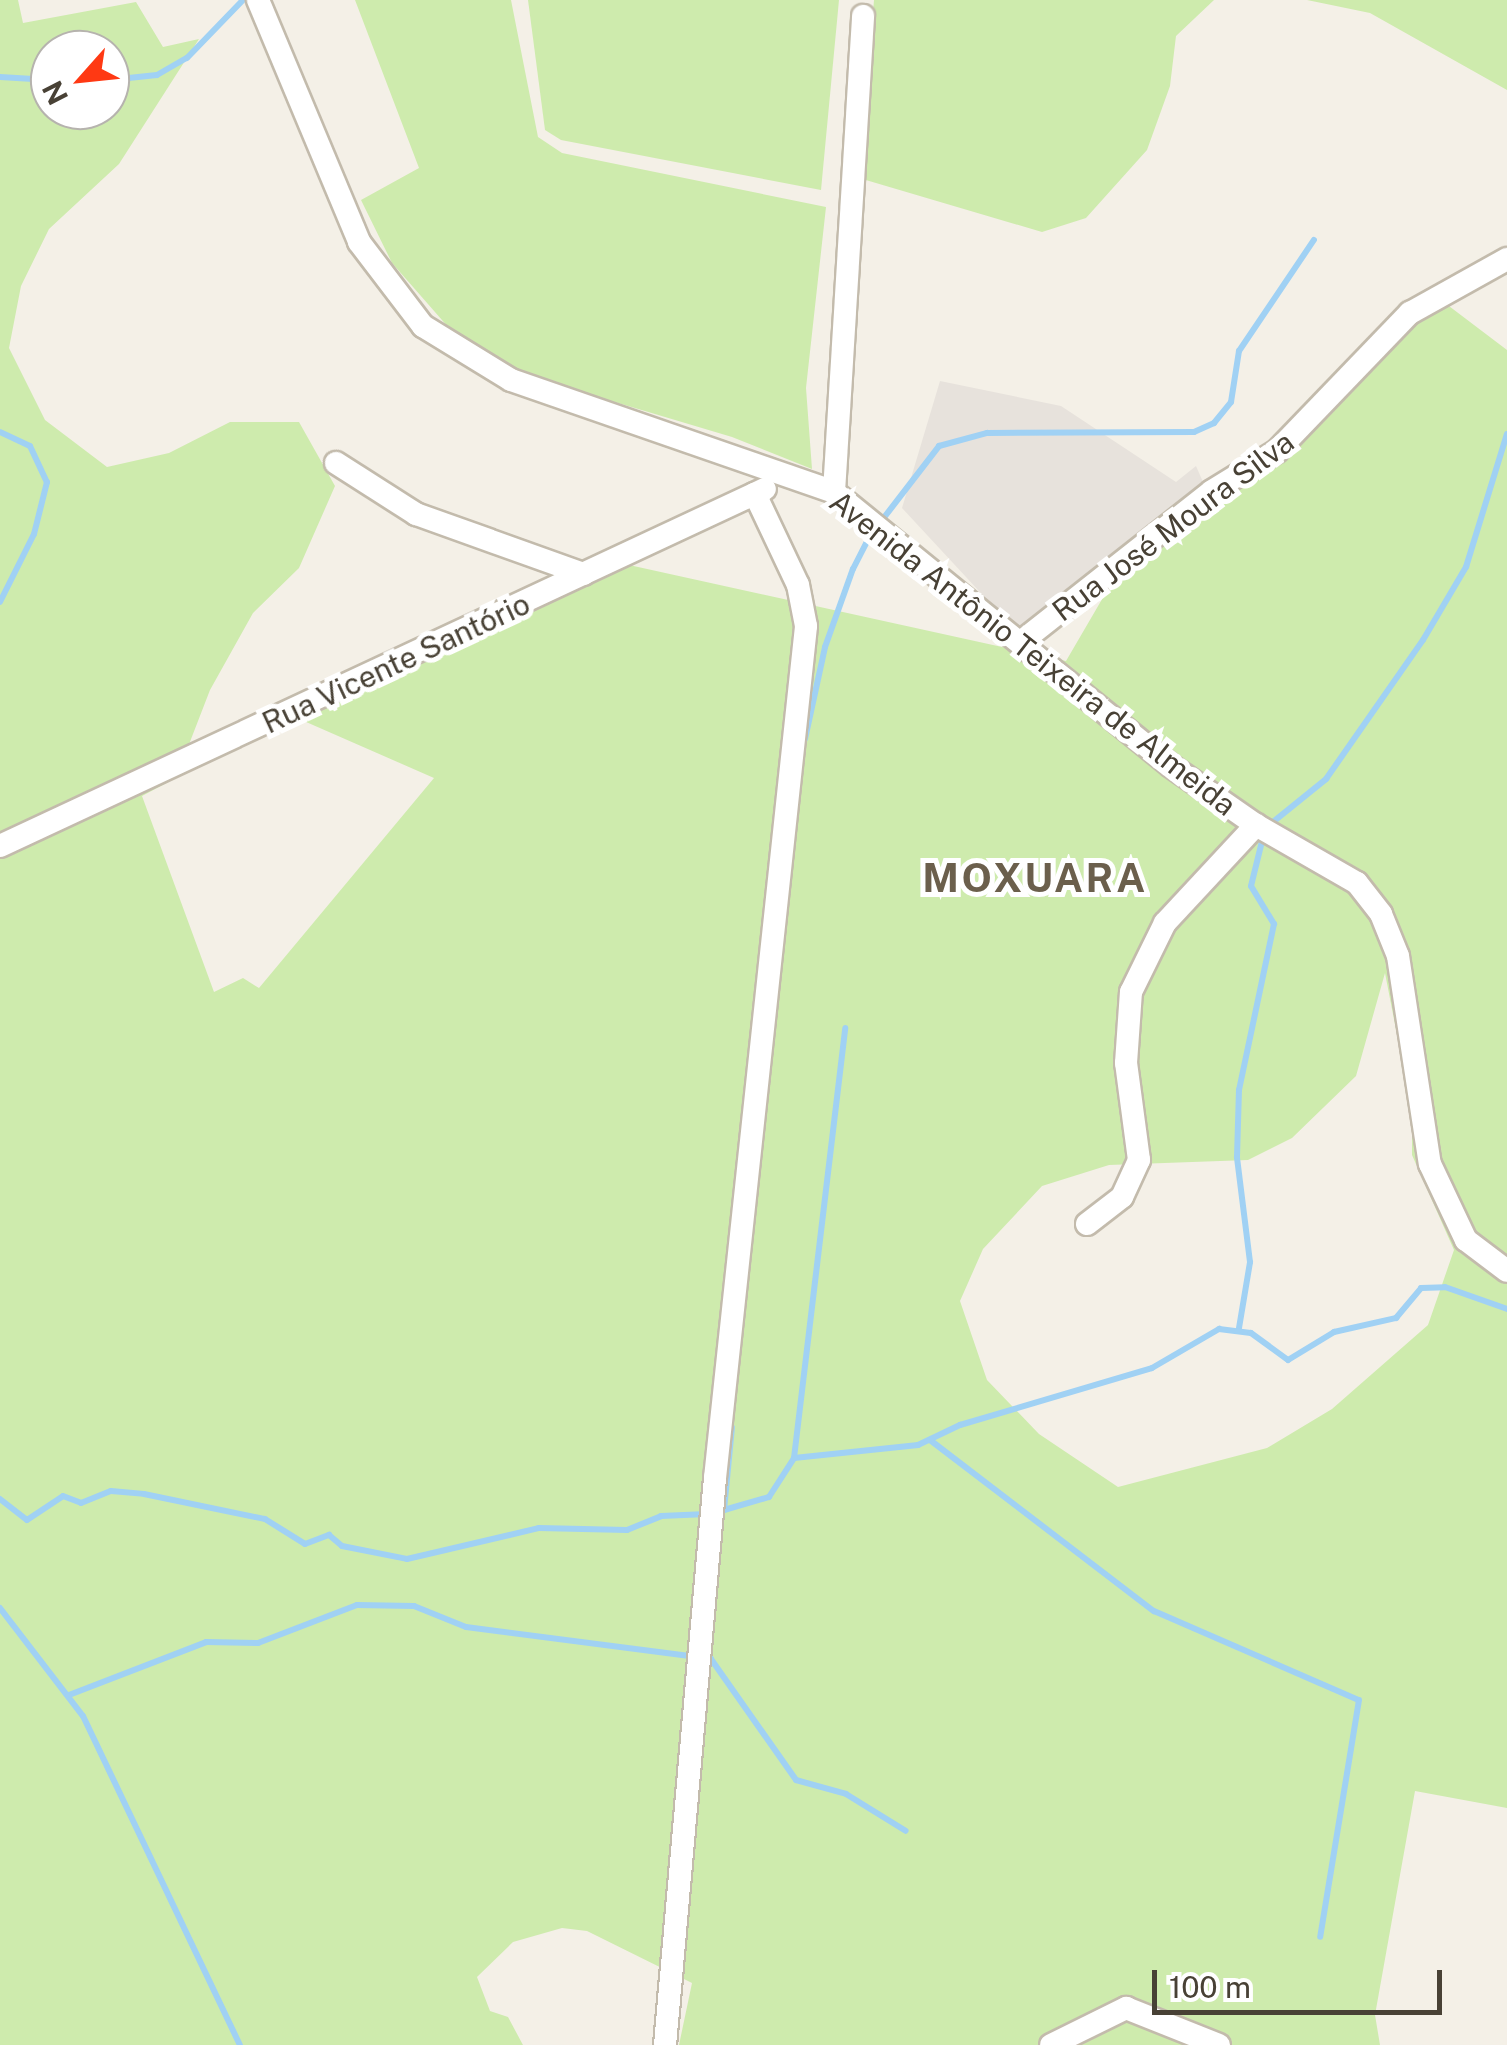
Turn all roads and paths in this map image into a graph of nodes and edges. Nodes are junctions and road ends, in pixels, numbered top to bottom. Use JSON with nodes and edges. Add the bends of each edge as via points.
{"nodes":[{"id":1,"x":258,"y":0,"type":"edge"},
{"id":2,"x":863,"y":16,"type":"dead end"},
{"id":3,"x":1507,"y":259,"type":"edge"},
{"id":4,"x":336,"y":462,"type":"dead end"},
{"id":5,"x":791,"y":476,"type":"junction"},
{"id":6,"x":834,"y":492,"type":"junction"},
{"id":7,"x":756,"y":494,"type":"junction"},
{"id":8,"x":584,"y":574,"type":"junction"},
{"id":9,"x":1021,"y":642,"type":"junction"},
{"id":10,"x":1256,"y":825,"type":"junction"},
{"id":11,"x":0,"y":846,"type":"edge"},
{"id":12,"x":1087,"y":1224,"type":"dead end"},
{"id":13,"x":1507,"y":1271,"type":"edge"},
{"id":14,"x":665,"y":2045,"type":"edge"},
{"id":15,"x":1051,"y":2045,"type":"edge"},
{"id":16,"x":1219,"y":2045,"type":"edge"}],
"edges":[{"from":1,"to":5,"type":"street","name":"Avenida Antônio Teixeira de Almeida","via":[[359,242],[423,326],[466,359],[511,380]]},
{"from":2,"to":6,"type":"street"},
{"from":3,"to":9,"type":"street","name":"Rua José Moura Silva","via":[[1410,314],[1276,451],[1212,491]]},
{"from":4,"to":8,"type":"street","via":[[416,514]]},
{"from":5,"to":6,"type":"street","name":"Avenida Antônio Teixeira de Almeida"},
{"from":5,"to":7,"type":"street","name":"Rua Vicente Santório"},
{"from":6,"to":9,"type":"street","name":"Avenida Antônio Teixeira de Almeida"},
{"from":7,"to":8,"type":"street","name":"Rua Vicente Santório"},
{"from":7,"to":14,"type":"street","via":[[798,584],[806,626],[715,1478]]},
{"from":8,"to":11,"type":"street","name":"Rua Vicente Santório"},
{"from":9,"to":10,"type":"street","name":"Avenida Antônio Teixeira de Almeida","via":[[1171,766]]},
{"from":10,"to":12,"type":"street","via":[[1164,923],[1131,992],[1126,1063],[1139,1160],[1122,1197]]},
{"from":10,"to":13,"type":"street","name":"Avenida Antônio Teixeira de Almeida","via":[[1357,883],[1381,914],[1408,1004],[1430,1164],[1466,1240]]},
{"from":15,"to":16,"type":"street","via":[[1126,2008]]}]}
